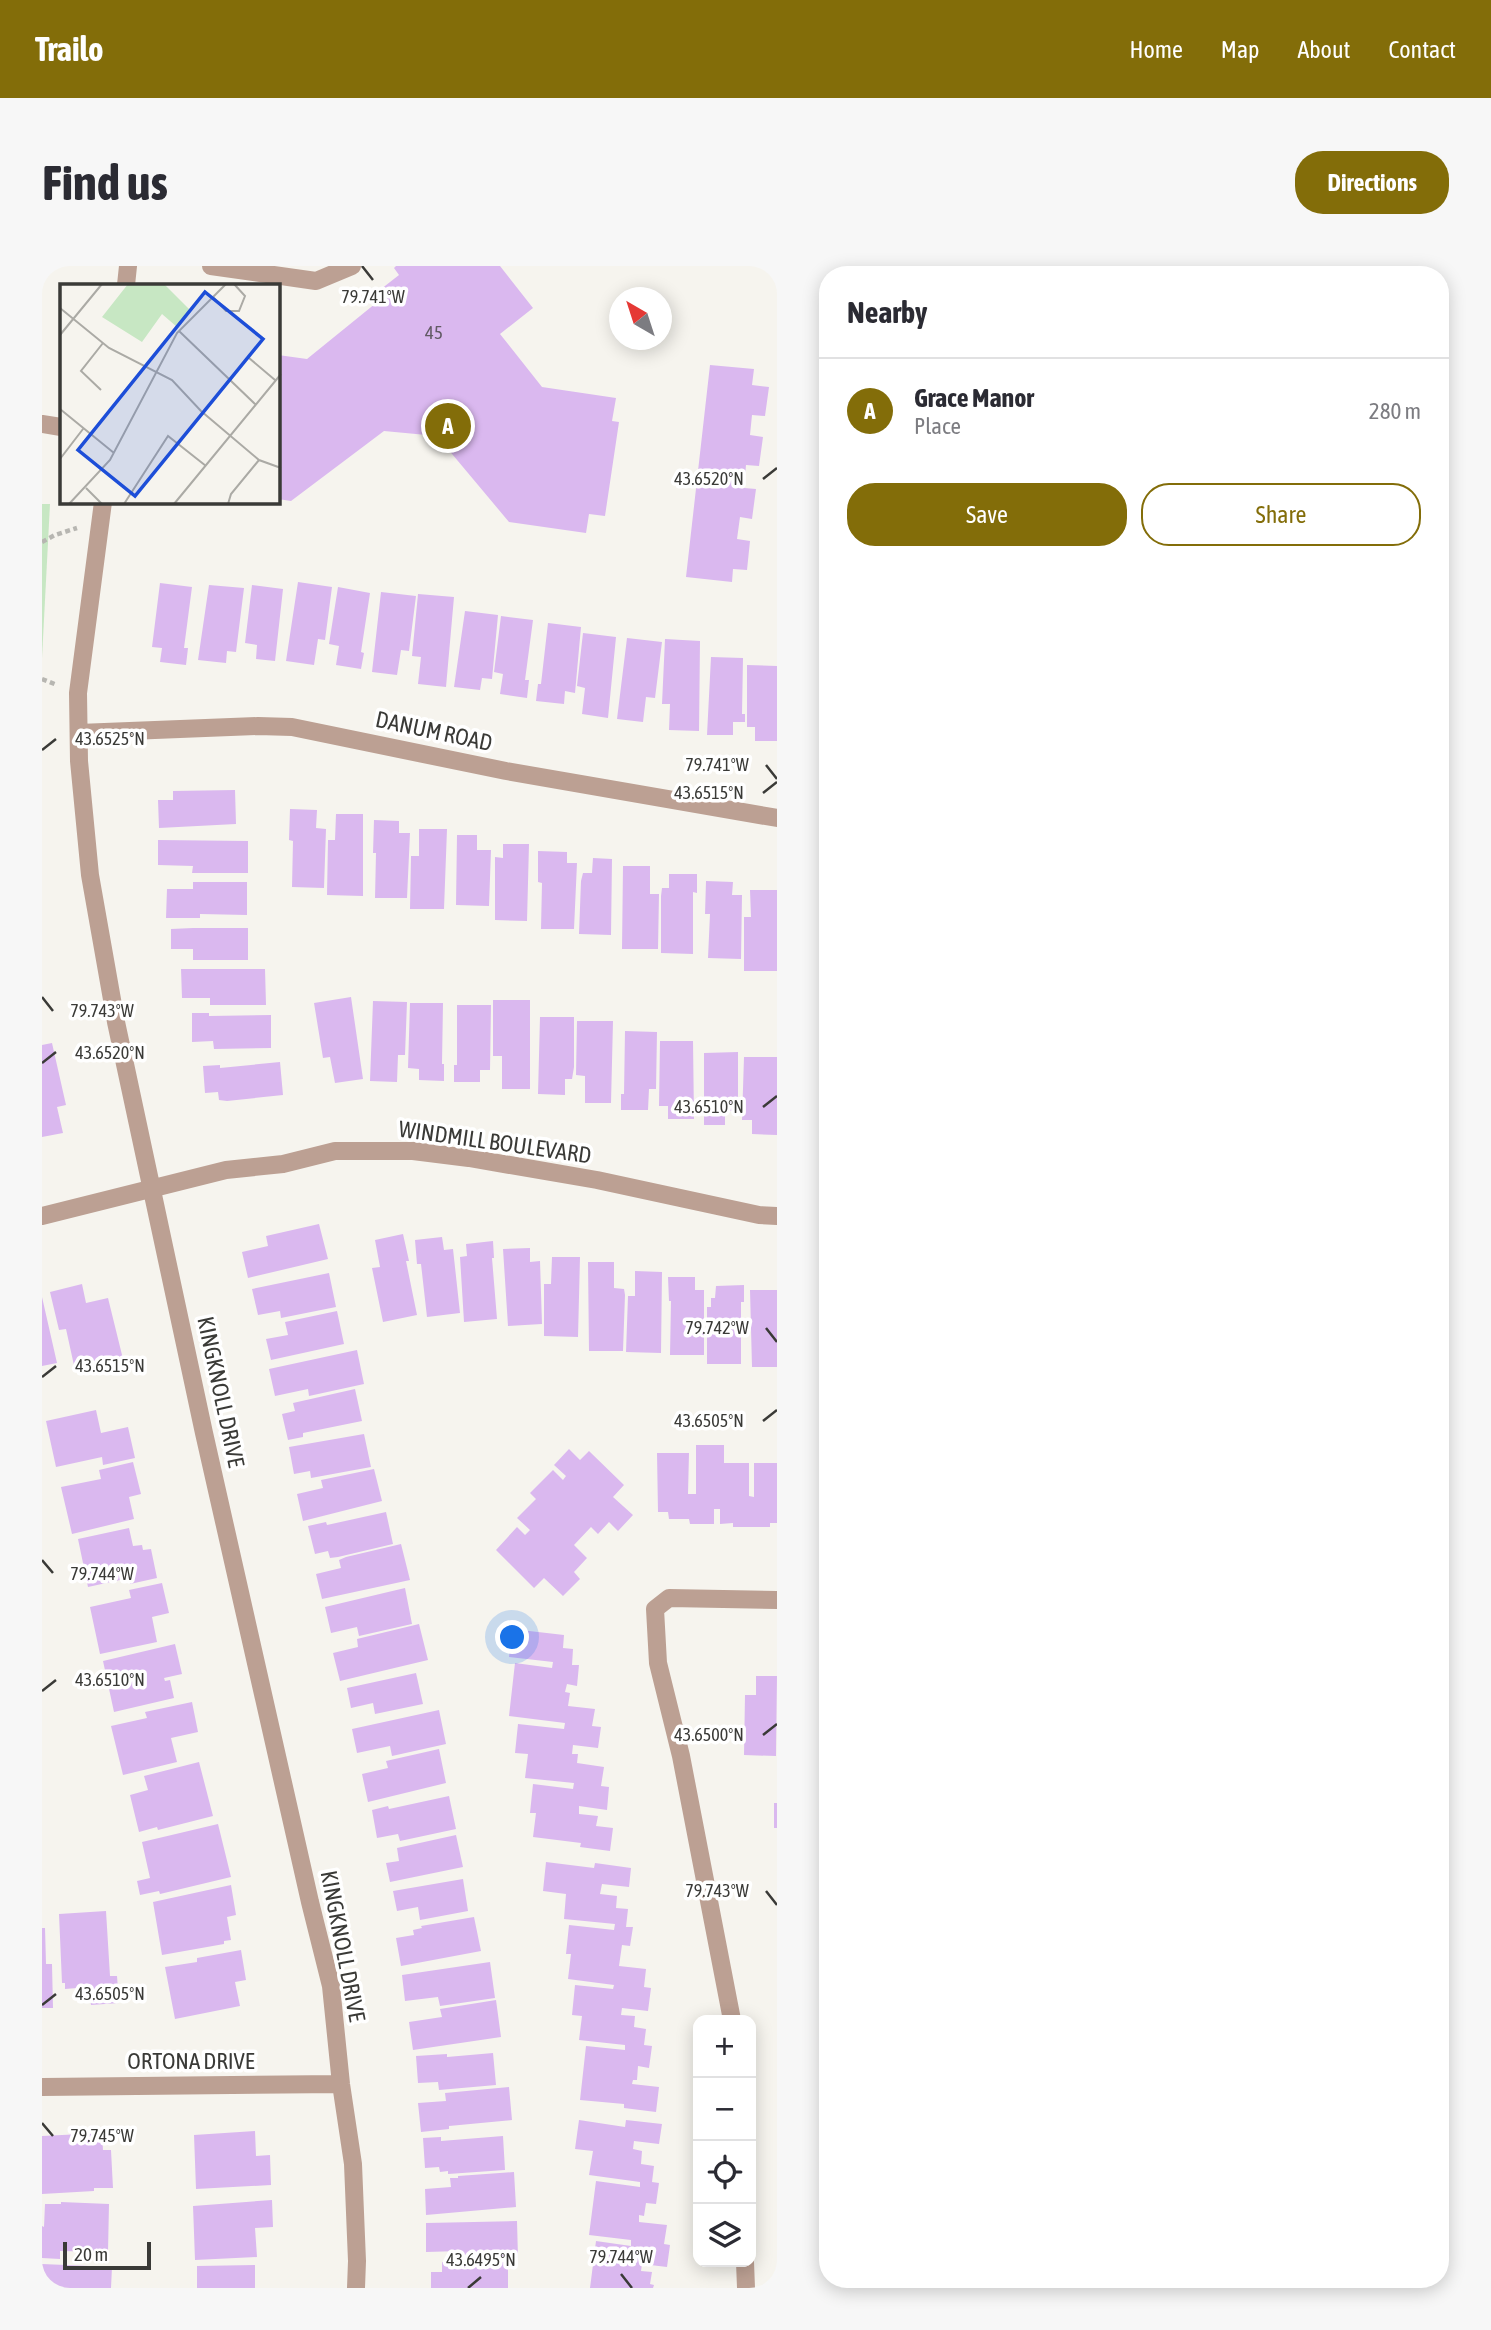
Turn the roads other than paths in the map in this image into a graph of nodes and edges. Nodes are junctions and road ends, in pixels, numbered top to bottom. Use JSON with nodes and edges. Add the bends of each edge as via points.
{"nodes":[{"id":1,"x":128,"y":266,"type":"edge"},
{"id":2,"x":352,"y":266,"type":"edge"},
{"id":3,"x":223,"y":267,"type":"edge"},
{"id":4,"x":126,"y":284,"type":"edge"},
{"id":5,"x":42,"y":424,"type":"edge"},
{"id":6,"x":60,"y":426,"type":"edge"},
{"id":7,"x":103,"y":504,"type":"edge"},
{"id":8,"x":79,"y":733,"type":"junction"},
{"id":9,"x":777,"y":818,"type":"edge"},
{"id":10,"x":152,"y":1188,"type":"junction"},
{"id":11,"x":42,"y":1216,"type":"edge"},
{"id":12,"x":777,"y":1216,"type":"edge"},
{"id":13,"x":777,"y":1600,"type":"edge"},
{"id":14,"x":731,"y":2015,"type":"edge"},
{"id":15,"x":341,"y":2084,"type":"junction"},
{"id":16,"x":42,"y":2087,"type":"edge"},
{"id":17,"x":746,"y":2267,"type":"edge"},
{"id":18,"x":356,"y":2288,"type":"edge"},
{"id":19,"x":746,"y":2288,"type":"edge"}],
"edges":[{"from":1,"to":4,"type":"street"},
{"from":2,"to":3,"type":"street","via":[[316,281]]},
{"from":5,"to":6,"type":"street"},
{"from":7,"to":8,"type":"street","name":"KINGKNOLL DRIVE","via":[[78,693]]},
{"from":8,"to":9,"type":"street","name":"DANUM ROAD","via":[[292,727],[506,771]]},
{"from":8,"to":10,"type":"street","name":"KINGKNOLL DRIVE","via":[[90,875]]},
{"from":10,"to":11,"type":"street","name":"WINDMILL BOULEVARD"},
{"from":10,"to":12,"type":"street","name":"WINDMILL BOULEVARD","via":[[335,1152],[413,1151],[597,1180]]},
{"from":10,"to":15,"type":"street","name":"KINGKNOLL DRIVE","via":[[331,1986]]},
{"from":13,"to":14,"type":"street","via":[[669,1598],[655,1609],[658,1662]]},
{"from":15,"to":16,"type":"street","name":"ORTONA DRIVE"},
{"from":15,"to":18,"type":"street","name":"KINGKNOLL DRIVE","via":[[354,2164]]},
{"from":17,"to":19,"type":"street"}]}
